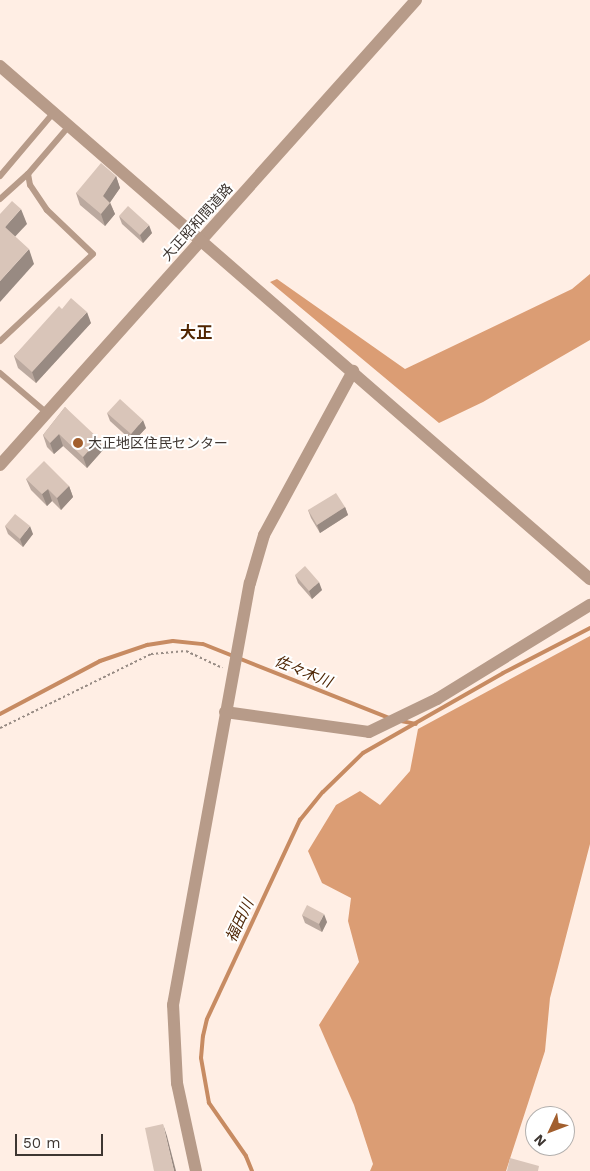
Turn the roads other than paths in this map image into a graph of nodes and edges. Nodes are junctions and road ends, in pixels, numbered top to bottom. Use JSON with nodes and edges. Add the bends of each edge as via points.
{"nodes":[{"id":1,"x":416,"y":0,"type":"edge"},
{"id":2,"x":0,"y":66,"type":"edge"},
{"id":3,"x":54,"y":112,"type":"junction"},
{"id":4,"x":70,"y":125,"type":"junction"},
{"id":5,"x":28,"y":174,"type":"junction"},
{"id":6,"x":0,"y":176,"type":"edge"},
{"id":7,"x":0,"y":199,"type":"edge"},
{"id":8,"x":202,"y":239,"type":"junction"},
{"id":9,"x":0,"y":341,"type":"edge"},
{"id":10,"x":353,"y":371,"type":"junction"},
{"id":11,"x":0,"y":372,"type":"edge"},
{"id":12,"x":47,"y":412,"type":"junction"},
{"id":13,"x":0,"y":465,"type":"edge"},
{"id":14,"x":590,"y":579,"type":"edge"},
{"id":15,"x":590,"y":605,"type":"edge"},
{"id":16,"x":225,"y":712,"type":"junction"},
{"id":17,"x":196,"y":1171,"type":"edge"}],
"edges":[{"from":1,"to":8,"type":"street","name":"大正昭和間道路"},
{"from":2,"to":3,"type":"street"},
{"from":3,"to":4,"type":"street"},
{"from":3,"to":6,"type":"lane"},
{"from":4,"to":5,"type":"lane"},
{"from":4,"to":8,"type":"street"},
{"from":5,"to":7,"type":"lane"},
{"from":5,"to":9,"type":"lane","via":[[30,184],[47,210],[93,254]]},
{"from":8,"to":10,"type":"street"},
{"from":8,"to":12,"type":"street","name":"大正昭和間道路"},
{"from":10,"to":14,"type":"street"},
{"from":10,"to":16,"type":"street","via":[[264,535],[250,583]]},
{"from":11,"to":12,"type":"lane"},
{"from":12,"to":13,"type":"street","name":"大正昭和間道路"},
{"from":15,"to":16,"type":"street","via":[[406,717],[369,732]]},
{"from":16,"to":17,"type":"street","via":[[173,1005],[177,1082]]}]}
